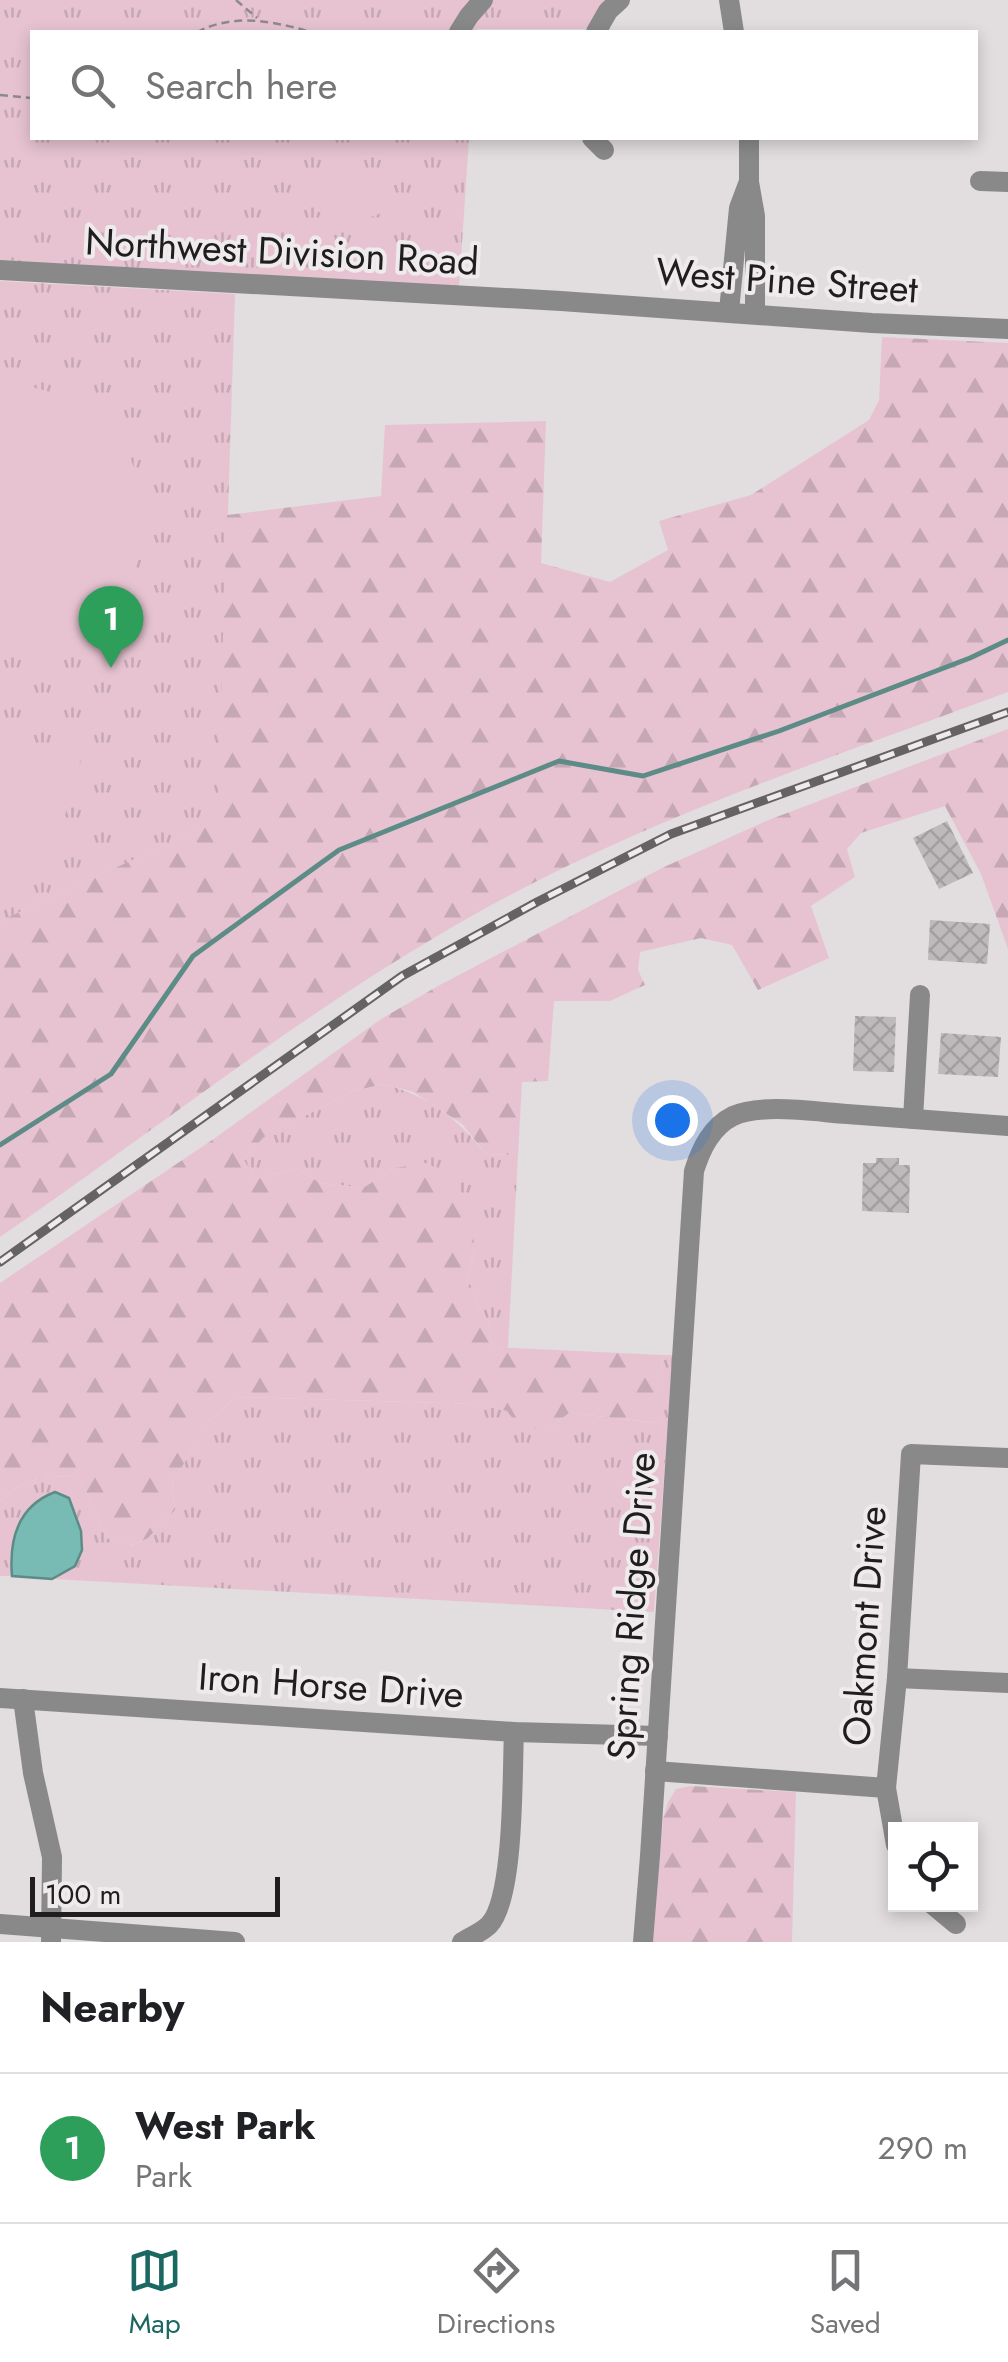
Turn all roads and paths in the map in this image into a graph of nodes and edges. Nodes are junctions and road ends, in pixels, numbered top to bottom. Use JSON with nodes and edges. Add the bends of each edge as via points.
{"nodes":[{"id":1,"x":236,"y":0,"type":"edge"},
{"id":2,"x":483,"y":0,"type":"edge"},
{"id":3,"x":620,"y":0,"type":"edge"},
{"id":4,"x":730,"y":0,"type":"edge"},
{"id":5,"x":259,"y":20,"type":"junction"},
{"id":6,"x":202,"y":30,"type":"edge"},
{"id":7,"x":302,"y":30,"type":"edge"},
{"id":8,"x":460,"y":30,"type":"edge"},
{"id":9,"x":597,"y":30,"type":"edge"},
{"id":10,"x":734,"y":30,"type":"edge"},
{"id":11,"x":0,"y":95,"type":"edge"},
{"id":12,"x":30,"y":98,"type":"edge"},
{"id":13,"x":750,"y":140,"type":"edge"},
{"id":14,"x":980,"y":181,"type":"dead end"},
{"id":15,"x":748,"y":182,"type":"junction"},
{"id":16,"x":1008,"y":182,"type":"edge"},
{"id":17,"x":0,"y":270,"type":"edge"},
{"id":18,"x":561,"y":301,"type":"joint"},
{"id":19,"x":728,"y":311,"type":"junction"},
{"id":20,"x":755,"y":313,"type":"junction"},
{"id":21,"x":1008,"y":328,"type":"edge"},
{"id":22,"x":920,"y":995,"type":"dead end"},
{"id":23,"x":913,"y":1119,"type":"junction"},
{"id":24,"x":1008,"y":1126,"type":"edge"},
{"id":25,"x":1008,"y":1458,"type":"edge"},
{"id":26,"x":897,"y":1678,"type":"junction"},
{"id":27,"x":1008,"y":1683,"type":"edge"},
{"id":28,"x":0,"y":1698,"type":"edge"},
{"id":29,"x":23,"y":1699,"type":"junction"},
{"id":30,"x":514,"y":1732,"type":"junction"},
{"id":31,"x":658,"y":1736,"type":"junction"},
{"id":32,"x":655,"y":1771,"type":"junction"},
{"id":33,"x":886,"y":1788,"type":"junction"},
{"id":34,"x":892,"y":1822,"type":"edge"},
{"id":35,"x":942,"y":1912,"type":"edge"},
{"id":36,"x":0,"y":1924,"type":"edge"},
{"id":37,"x":956,"y":1924,"type":"dead end"},
{"id":38,"x":51,"y":1935,"type":"edge"},
{"id":39,"x":234,"y":1942,"type":"edge"},
{"id":40,"x":462,"y":1942,"type":"edge"},
{"id":41,"x":642,"y":1942,"type":"edge"}],
"edges":[{"from":1,"to":5,"type":"path"},
{"from":2,"to":8,"type":"street"},
{"from":3,"to":9,"type":"street"},
{"from":4,"to":10,"type":"street"},
{"from":5,"to":6,"type":"path"},
{"from":5,"to":7,"type":"path"},
{"from":11,"to":12,"type":"path"},
{"from":13,"to":15,"type":"street"},
{"from":14,"to":16,"type":"street"},
{"from":15,"to":19,"type":"street","via":[[738,208]]},
{"from":15,"to":20,"type":"street","via":[[756,216]]},
{"from":17,"to":18,"type":"street","name":"Northwest Division Road"},
{"from":18,"to":19,"type":"street","name":"West Pine Street"},
{"from":19,"to":20,"type":"street","name":"West Pine Street"},
{"from":20,"to":21,"type":"street","name":"West Pine Street"},
{"from":22,"to":23,"type":"street"},
{"from":23,"to":24,"type":"street","name":"Spring Ridge Drive"},
{"from":23,"to":31,"type":"street","name":"Spring Ridge Drive","via":[[747,1112],[709,1136],[694,1171]]},
{"from":25,"to":26,"type":"street","name":"Oakmont Drive","via":[[911,1454]]},
{"from":26,"to":27,"type":"street"},
{"from":26,"to":33,"type":"street","name":"Oakmont Drive"},
{"from":28,"to":29,"type":"street","name":"Iron Horse Drive"},
{"from":29,"to":30,"type":"street","name":"Iron Horse Drive"},
{"from":29,"to":38,"type":"street","via":[[52,1857]]},
{"from":30,"to":31,"type":"street","name":"Iron Horse Drive"},
{"from":30,"to":40,"type":"street","via":[[503,1892],[490,1924]]},
{"from":31,"to":32,"type":"street","name":"Spring Ridge Drive"},
{"from":32,"to":33,"type":"street","name":"Oakmont Drive"},
{"from":32,"to":41,"type":"street","name":"Spring Ridge Drive"},
{"from":33,"to":34,"type":"street"},
{"from":35,"to":37,"type":"street"},
{"from":36,"to":38,"type":"street"},
{"from":38,"to":39,"type":"street"}]}
